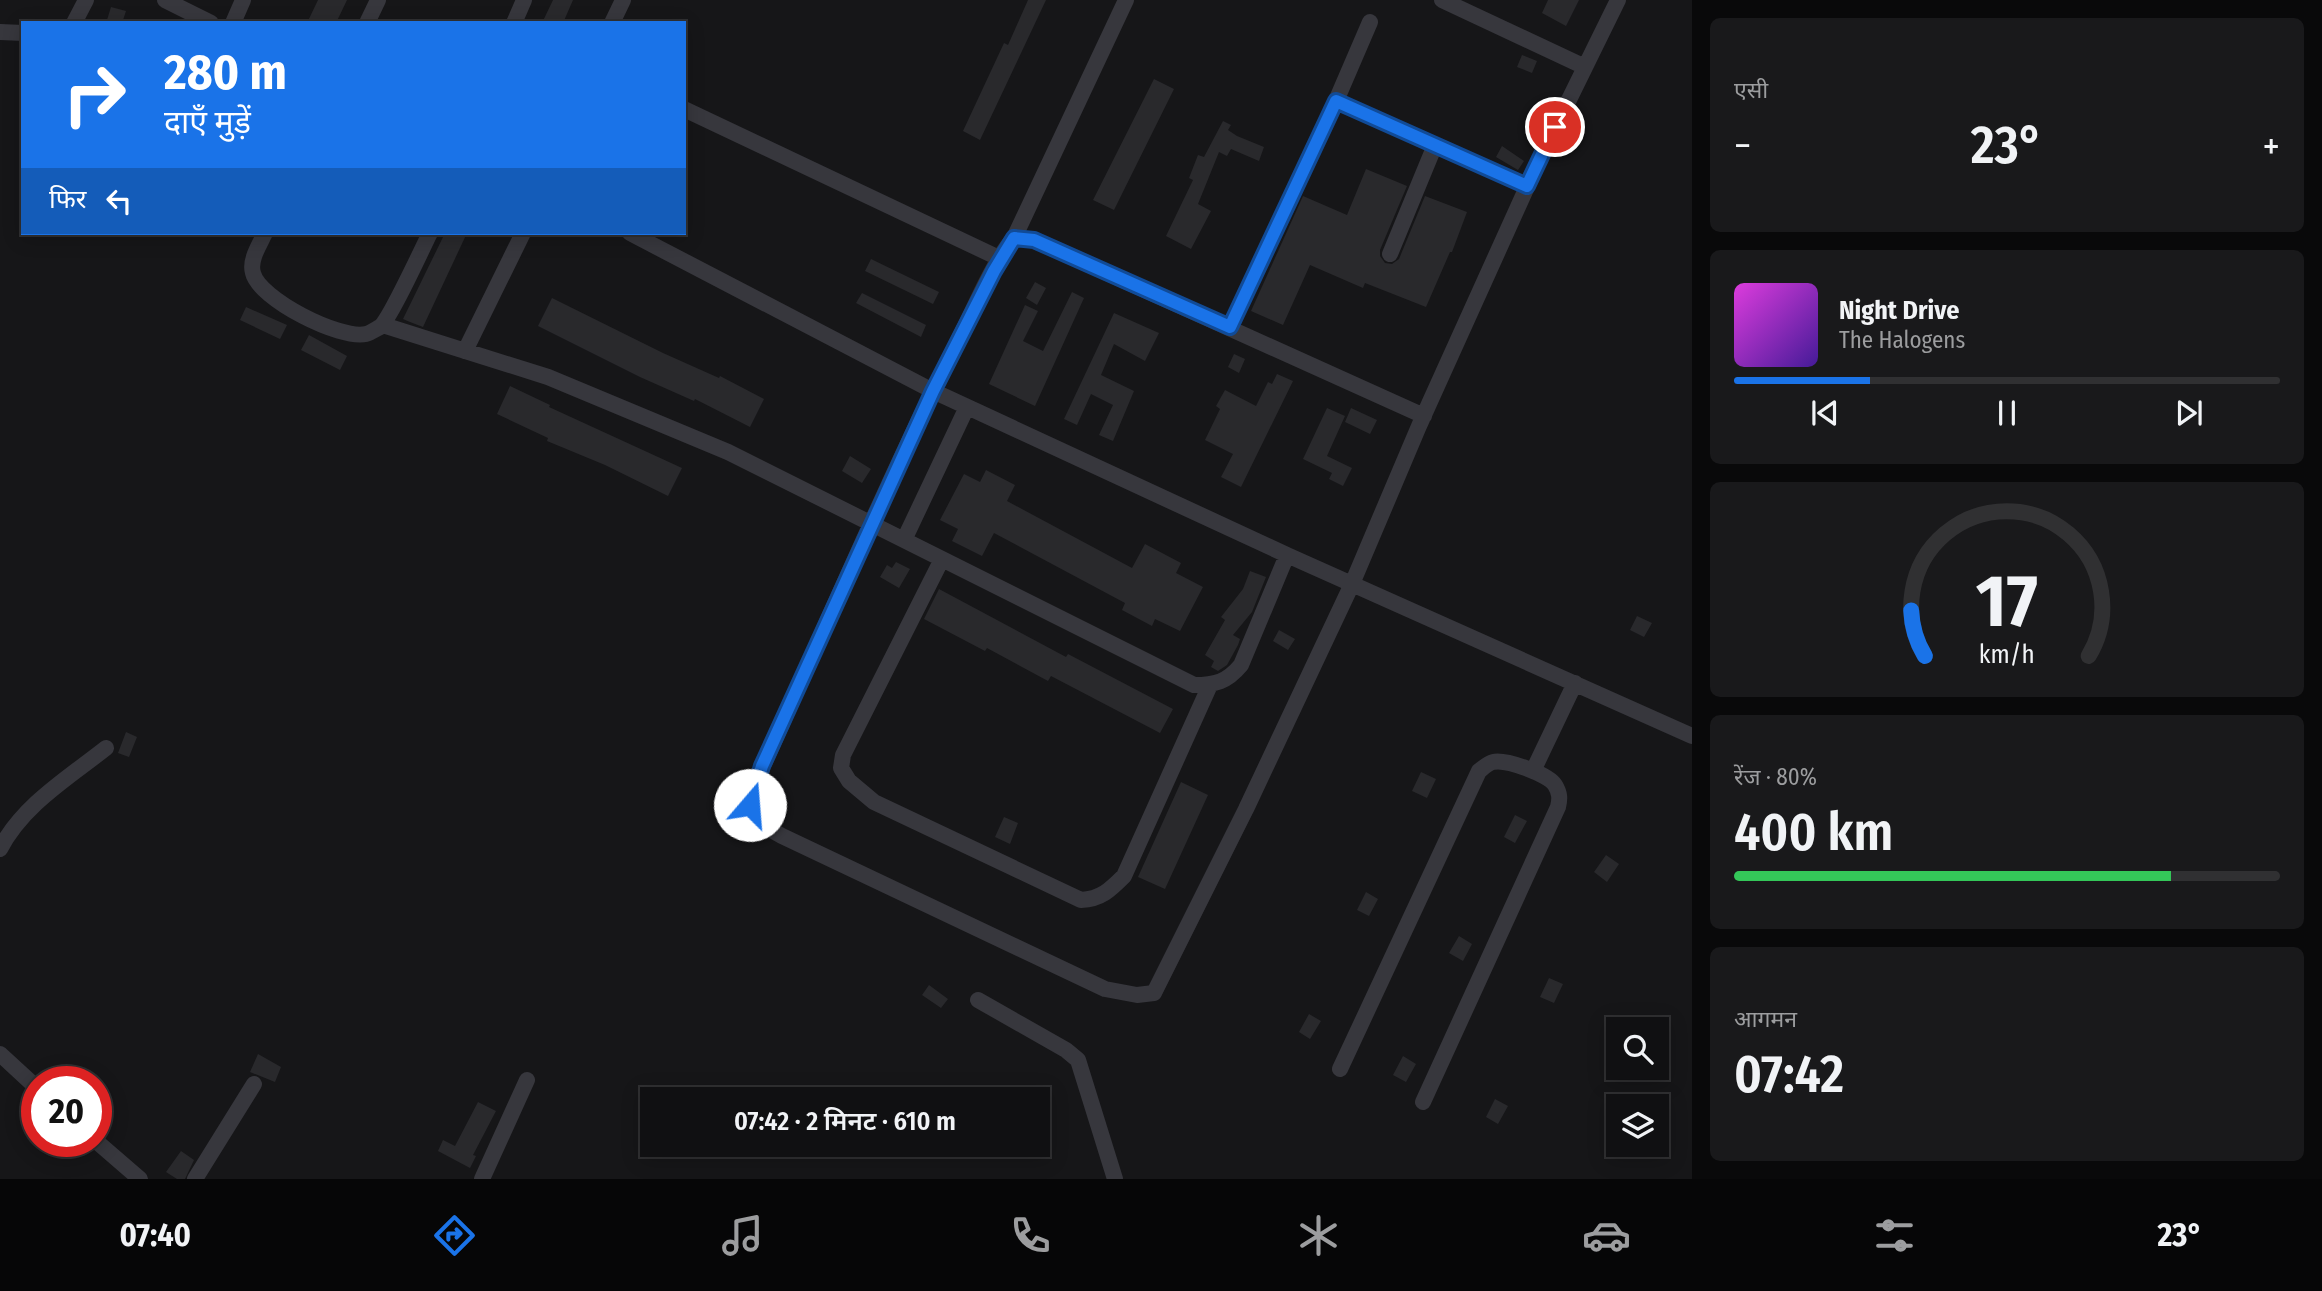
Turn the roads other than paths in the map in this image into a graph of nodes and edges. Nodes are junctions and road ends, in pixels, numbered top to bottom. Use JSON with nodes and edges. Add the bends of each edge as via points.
{"nodes":[{"id":1,"x":86,"y":0,"type":"edge"},
{"id":2,"x":164,"y":0,"type":"edge"},
{"id":3,"x":243,"y":0,"type":"edge"},
{"id":4,"x":378,"y":0,"type":"edge"},
{"id":5,"x":524,"y":0,"type":"edge"},
{"id":6,"x":622,"y":0,"type":"edge"},
{"id":7,"x":1126,"y":0,"type":"edge"},
{"id":8,"x":1442,"y":0,"type":"edge"},
{"id":9,"x":1618,"y":0,"type":"edge"},
{"id":10,"x":187,"y":18,"type":"edge"},
{"id":11,"x":75,"y":21,"type":"edge"},
{"id":12,"x":234,"y":21,"type":"edge"},
{"id":13,"x":368,"y":21,"type":"edge"},
{"id":14,"x":515,"y":21,"type":"edge"},
{"id":15,"x":613,"y":21,"type":"edge"},
{"id":16,"x":1370,"y":22,"type":"dead end"},
{"id":17,"x":0,"y":32,"type":"edge"},
{"id":18,"x":21,"y":33,"type":"edge"},
{"id":19,"x":1585,"y":66,"type":"junction"},
{"id":20,"x":1336,"y":101,"type":"junction"},
{"id":21,"x":686,"y":110,"type":"edge"},
{"id":22,"x":1435,"y":145,"type":"junction"},
{"id":23,"x":1527,"y":186,"type":"junction"},
{"id":24,"x":264,"y":235,"type":"edge"},
{"id":25,"x":429,"y":235,"type":"edge"},
{"id":26,"x":522,"y":235,"type":"edge"},
{"id":27,"x":633,"y":235,"type":"edge"},
{"id":28,"x":1014,"y":238,"type":"junction"},
{"id":29,"x":1390,"y":254,"type":"dead end"},
{"id":30,"x":1001,"y":259,"type":"junction"},
{"id":31,"x":383,"y":325,"type":"junction"},
{"id":32,"x":1230,"y":327,"type":"junction"},
{"id":33,"x":465,"y":351,"type":"junction"},
{"id":34,"x":933,"y":391,"type":"junction"},
{"id":35,"x":968,"y":407,"type":"junction"},
{"id":36,"x":1424,"y":416,"type":"junction"},
{"id":37,"x":872,"y":524,"type":"junction"},
{"id":38,"x":904,"y":540,"type":"junction"},
{"id":39,"x":1287,"y":555,"type":"junction"},
{"id":40,"x":942,"y":559,"type":"junction"},
{"id":41,"x":1352,"y":584,"type":"junction"},
{"id":42,"x":1574,"y":682,"type":"junction"},
{"id":43,"x":1210,"y":685,"type":"junction"},
{"id":44,"x":1692,"y":736,"type":"edge"},
{"id":45,"x":106,"y":748,"type":"dead end"},
{"id":46,"x":1533,"y":771,"type":"junction"},
{"id":47,"x":0,"y":849,"type":"edge"},
{"id":48,"x":978,"y":1000,"type":"dead end"},
{"id":49,"x":0,"y":1054,"type":"edge"},
{"id":50,"x":1340,"y":1069,"type":"dead end"},
{"id":51,"x":21,"y":1073,"type":"edge"},
{"id":52,"x":527,"y":1080,"type":"dead end"},
{"id":53,"x":254,"y":1084,"type":"dead end"},
{"id":54,"x":1423,"y":1102,"type":"dead end"},
{"id":55,"x":112,"y":1155,"type":"edge"},
{"id":56,"x":140,"y":1179,"type":"edge"},
{"id":57,"x":195,"y":1179,"type":"edge"},
{"id":58,"x":482,"y":1179,"type":"edge"},
{"id":59,"x":1115,"y":1179,"type":"edge"}],
"edges":[{"from":1,"to":11,"type":"street"},
{"from":2,"to":10,"type":"street"},
{"from":3,"to":12,"type":"street"},
{"from":4,"to":13,"type":"street"},
{"from":5,"to":14,"type":"street"},
{"from":6,"to":15,"type":"street"},
{"from":7,"to":28,"type":"street"},
{"from":8,"to":19,"type":"street"},
{"from":9,"to":19,"type":"street"},
{"from":16,"to":20,"type":"street"},
{"from":17,"to":18,"type":"street"},
{"from":19,"to":23,"type":"street"},
{"from":20,"to":22,"type":"street"},
{"from":20,"to":32,"type":"street"},
{"from":21,"to":30,"type":"street"},
{"from":22,"to":23,"type":"street"},
{"from":22,"to":29,"type":"street"},
{"from":23,"to":36,"type":"street"},
{"from":24,"to":31,"type":"street","via":[[254,257],[253,273],[261,287],[283,305],[352,334],[367,334]]},
{"from":25,"to":31,"type":"street"},
{"from":26,"to":33,"type":"street"},
{"from":27,"to":34,"type":"street"},
{"from":28,"to":30,"type":"street"},
{"from":28,"to":32,"type":"street","via":[[1034,240]]},
{"from":30,"to":34,"type":"street"},
{"from":31,"to":33,"type":"street"},
{"from":32,"to":36,"type":"street"},
{"from":33,"to":37,"type":"street","via":[[548,377],[728,452]]},
{"from":34,"to":35,"type":"street"},
{"from":34,"to":37,"type":"street"},
{"from":35,"to":38,"type":"street"},
{"from":35,"to":39,"type":"street"},
{"from":36,"to":41,"type":"street"},
{"from":37,"to":38,"type":"street"},
{"from":37,"to":41,"type":"street","via":[[762,766],[750,805],[757,822],[1105,989],[1137,995],[1154,993]]},
{"from":38,"to":40,"type":"street"},
{"from":39,"to":41,"type":"street"},
{"from":39,"to":43,"type":"street","via":[[1241,666],[1230,678]]},
{"from":40,"to":43,"type":"street","via":[[1194,685]]},
{"from":40,"to":43,"type":"street","via":[[843,755],[841,768],[874,802],[1081,900],[1097,899],[1124,876]]},
{"from":41,"to":42,"type":"street"},
{"from":42,"to":44,"type":"street"},
{"from":42,"to":46,"type":"street"},
{"from":45,"to":47,"type":"street","via":[[41,799],[9,832]]},
{"from":46,"to":50,"type":"street","via":[[1499,762],[1479,771]]},
{"from":46,"to":54,"type":"street","via":[[1556,786],[1558,807]]},
{"from":48,"to":59,"type":"street","via":[[1078,1060]]},
{"from":49,"to":51,"type":"street"},
{"from":52,"to":58,"type":"street"},
{"from":53,"to":57,"type":"street"},
{"from":55,"to":56,"type":"street"}]}
